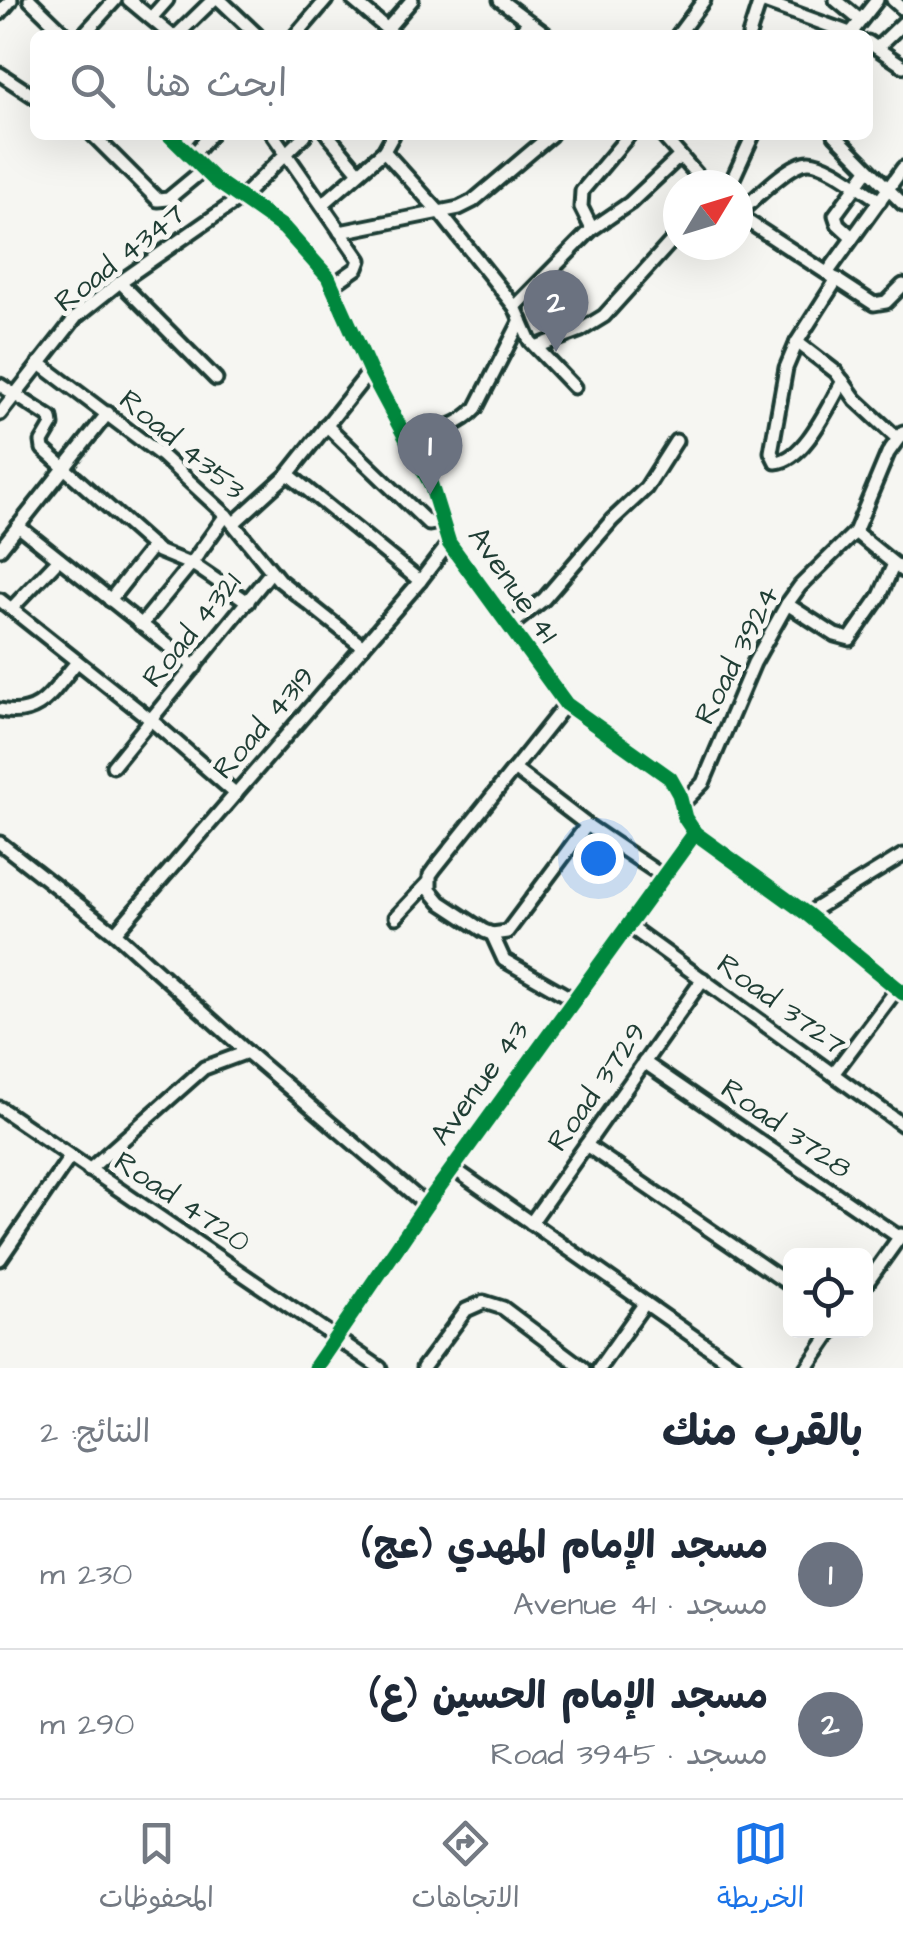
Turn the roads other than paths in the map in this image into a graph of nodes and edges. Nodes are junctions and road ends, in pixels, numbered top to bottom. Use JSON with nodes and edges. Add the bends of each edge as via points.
{"nodes":[{"id":1,"x":11,"y":0,"type":"edge"},
{"id":2,"x":30,"y":0,"type":"edge"},
{"id":3,"x":116,"y":0,"type":"edge"},
{"id":4,"x":130,"y":0,"type":"edge"},
{"id":5,"x":168,"y":0,"type":"edge"},
{"id":6,"x":216,"y":0,"type":"edge"},
{"id":7,"x":326,"y":0,"type":"edge"},
{"id":8,"x":354,"y":0,"type":"edge"},
{"id":9,"x":412,"y":0,"type":"edge"},
{"id":10,"x":500,"y":0,"type":"edge"},
{"id":11,"x":704,"y":0,"type":"edge"},
{"id":12,"x":760,"y":0,"type":"edge"},
{"id":13,"x":836,"y":0,"type":"edge"},
{"id":14,"x":878,"y":0,"type":"edge"},
{"id":15,"x":893,"y":0,"type":"edge"},
{"id":16,"x":903,"y":9,"type":"edge"},
{"id":17,"x":0,"y":13,"type":"edge"},
{"id":18,"x":150,"y":18,"type":"junction"},
{"id":19,"x":860,"y":20,"type":"junction"},
{"id":20,"x":529,"y":22,"type":"junction"},
{"id":21,"x":903,"y":22,"type":"edge"},
{"id":22,"x":61,"y":30,"type":"edge"},
{"id":23,"x":88,"y":30,"type":"edge"},
{"id":24,"x":167,"y":30,"type":"edge"},
{"id":25,"x":180,"y":30,"type":"edge"},
{"id":26,"x":251,"y":30,"type":"edge"},
{"id":27,"x":300,"y":30,"type":"edge"},
{"id":28,"x":388,"y":30,"type":"edge"},
{"id":29,"x":391,"y":30,"type":"edge"},
{"id":30,"x":522,"y":30,"type":"edge"},
{"id":31,"x":540,"y":30,"type":"edge"},
{"id":32,"x":682,"y":30,"type":"edge"},
{"id":33,"x":751,"y":30,"type":"edge"},
{"id":34,"x":842,"y":30,"type":"edge"},
{"id":35,"x":855,"y":30,"type":"edge"},
{"id":36,"x":873,"y":44,"type":"edge"},
{"id":37,"x":903,"y":66,"type":"edge"},
{"id":38,"x":0,"y":74,"type":"edge"},
{"id":39,"x":30,"y":94,"type":"edge"},
{"id":40,"x":98,"y":140,"type":"edge"},
{"id":41,"x":174,"y":140,"type":"edge"},
{"id":42,"x":206,"y":140,"type":"edge"},
{"id":43,"x":278,"y":140,"type":"edge"},
{"id":44,"x":301,"y":140,"type":"edge"},
{"id":45,"x":332,"y":140,"type":"edge"},
{"id":46,"x":390,"y":140,"type":"edge"},
{"id":47,"x":545,"y":140,"type":"edge"},
{"id":48,"x":625,"y":140,"type":"edge"},
{"id":49,"x":667,"y":140,"type":"edge"},
{"id":50,"x":751,"y":140,"type":"edge"},
{"id":51,"x":840,"y":140,"type":"edge"},
{"id":52,"x":384,"y":151,"type":"junction"},
{"id":53,"x":288,"y":153,"type":"junction"},
{"id":54,"x":680,"y":156,"type":"junction"},
{"id":55,"x":191,"y":157,"type":"junction"},
{"id":56,"x":903,"y":168,"type":"edge"},
{"id":57,"x":203,"y":170,"type":"junction"},
{"id":58,"x":693,"y":170,"type":"edge"},
{"id":59,"x":737,"y":170,"type":"edge"},
{"id":60,"x":868,"y":170,"type":"junction"},
{"id":61,"x":360,"y":172,"type":"junction"},
{"id":62,"x":856,"y":186,"type":"junction"},
{"id":63,"x":884,"y":195,"type":"junction"},
{"id":64,"x":242,"y":197,"type":"junction"},
{"id":65,"x":753,"y":201,"type":"edge"},
{"id":66,"x":903,"y":204,"type":"edge"},
{"id":67,"x":322,"y":205,"type":"junction"},
{"id":68,"x":442,"y":214,"type":"junction"},
{"id":69,"x":753,"y":224,"type":"edge"},
{"id":70,"x":592,"y":229,"type":"junction"},
{"id":71,"x":340,"y":232,"type":"junction"},
{"id":72,"x":851,"y":236,"type":"junction"},
{"id":73,"x":663,"y":250,"type":"edge"},
{"id":74,"x":832,"y":276,"type":"junction"},
{"id":75,"x":120,"y":282,"type":"junction"},
{"id":76,"x":334,"y":285,"type":"junction"},
{"id":77,"x":903,"y":285,"type":"edge"},
{"id":78,"x":514,"y":308,"type":"junction"},
{"id":79,"x":521,"y":320,"type":"junction"},
{"id":80,"x":797,"y":342,"type":"junction"},
{"id":81,"x":536,"y":347,"type":"junction"},
{"id":82,"x":39,"y":363,"type":"junction"},
{"id":83,"x":370,"y":370,"type":"junction"},
{"id":84,"x":216,"y":379,"type":"dead end"},
{"id":85,"x":843,"y":381,"type":"junction"},
{"id":86,"x":0,"y":385,"type":"edge"},
{"id":87,"x":574,"y":387,"type":"dead end"},
{"id":88,"x":14,"y":394,"type":"junction"},
{"id":89,"x":108,"y":413,"type":"junction"},
{"id":90,"x":0,"y":414,"type":"edge"},
{"id":91,"x":326,"y":424,"type":"junction"},
{"id":92,"x":900,"y":435,"type":"edge"},
{"id":93,"x":407,"y":438,"type":"junction"},
{"id":94,"x":676,"y":441,"type":"dead end"},
{"id":95,"x":64,"y":468,"type":"junction"},
{"id":96,"x":288,"y":474,"type":"junction"},
{"id":97,"x":230,"y":519,"type":"junction"},
{"id":98,"x":440,"y":522,"type":"junction"},
{"id":99,"x":18,"y":526,"type":"junction"},
{"id":100,"x":855,"y":532,"type":"junction"},
{"id":101,"x":449,"y":543,"type":"junction"},
{"id":102,"x":153,"y":546,"type":"junction"},
{"id":103,"x":0,"y":549,"type":"edge"},
{"id":104,"x":60,"y":559,"type":"junction"},
{"id":105,"x":191,"y":564,"type":"junction"},
{"id":106,"x":898,"y":567,"type":"edge"},
{"id":107,"x":272,"y":572,"type":"junction"},
{"id":108,"x":420,"y":581,"type":"junction"},
{"id":109,"x":0,"y":600,"type":"edge"},
{"id":110,"x":110,"y":600,"type":"junction"},
{"id":111,"x":248,"y":602,"type":"junction"},
{"id":112,"x":786,"y":604,"type":"junction"},
{"id":113,"x":11,"y":609,"type":"junction"},
{"id":114,"x":141,"y":625,"type":"junction"},
{"id":115,"x":509,"y":627,"type":"junction"},
{"id":116,"x":363,"y":647,"type":"junction"},
{"id":117,"x":77,"y":662,"type":"junction"},
{"id":118,"x":194,"y":667,"type":"junction"},
{"id":119,"x":566,"y":704,"type":"junction"},
{"id":120,"x":0,"y":710,"type":"edge"},
{"id":121,"x":151,"y":720,"type":"junction"},
{"id":122,"x":113,"y":766,"type":"dead end"},
{"id":123,"x":514,"y":769,"type":"junction"},
{"id":124,"x":236,"y":794,"type":"junction"},
{"id":125,"x":682,"y":804,"type":"junction"},
{"id":126,"x":588,"y":825,"type":"junction"},
{"id":127,"x":695,"y":833,"type":"junction"},
{"id":128,"x":0,"y":843,"type":"edge"},
{"id":129,"x":903,"y":855,"type":"edge"},
{"id":130,"x":664,"y":877,"type":"junction"},
{"id":131,"x":429,"y":882,"type":"junction"},
{"id":132,"x":808,"y":914,"type":"junction"},
{"id":133,"x":396,"y":917,"type":"dead end"},
{"id":134,"x":629,"y":926,"type":"junction"},
{"id":135,"x":115,"y":932,"type":"junction"},
{"id":136,"x":492,"y":934,"type":"junction"},
{"id":137,"x":703,"y":979,"type":"junction"},
{"id":138,"x":900,"y":991,"type":"edge"},
{"id":139,"x":574,"y":1000,"type":"junction"},
{"id":140,"x":247,"y":1052,"type":"junction"},
{"id":141,"x":644,"y":1062,"type":"junction"},
{"id":142,"x":833,"y":1074,"type":"junction"},
{"id":143,"x":0,"y":1108,"type":"edge"},
{"id":144,"x":903,"y":1125,"type":"edge"},
{"id":145,"x":586,"y":1145,"type":"junction"},
{"id":146,"x":70,"y":1157,"type":"junction"},
{"id":147,"x":453,"y":1168,"type":"junction"},
{"id":148,"x":89,"y":1170,"type":"junction"},
{"id":149,"x":426,"y":1205,"type":"junction"},
{"id":150,"x":532,"y":1223,"type":"junction"},
{"id":151,"x":901,"y":1234,"type":"edge"},
{"id":152,"x":0,"y":1259,"type":"edge"},
{"id":153,"x":873,"y":1274,"type":"edge"},
{"id":154,"x":783,"y":1280,"type":"edge"},
{"id":155,"x":645,"y":1302,"type":"junction"},
{"id":156,"x":336,"y":1336,"type":"junction"},
{"id":157,"x":827,"y":1338,"type":"edge"},
{"id":158,"x":718,"y":1354,"type":"junction"},
{"id":159,"x":315,"y":1368,"type":"edge"},
{"id":160,"x":380,"y":1368,"type":"edge"},
{"id":161,"x":423,"y":1368,"type":"edge"},
{"id":162,"x":582,"y":1368,"type":"edge"},
{"id":163,"x":599,"y":1368,"type":"edge"},
{"id":164,"x":708,"y":1368,"type":"edge"},
{"id":165,"x":738,"y":1368,"type":"edge"},
{"id":166,"x":807,"y":1368,"type":"edge"}],
"edges":[{"from":1,"to":17,"type":"street"},
{"from":2,"to":22,"type":"street"},
{"from":3,"to":23,"type":"street"},
{"from":4,"to":18,"type":"street"},
{"from":5,"to":18,"type":"street"},
{"from":6,"to":25,"type":"street"},
{"from":6,"to":26,"type":"street"},
{"from":7,"to":27,"type":"street"},
{"from":8,"to":28,"type":"street"},
{"from":9,"to":29,"type":"street"},
{"from":10,"to":20,"type":"street"},
{"from":11,"to":32,"type":"street"},
{"from":12,"to":33,"type":"street"},
{"from":12,"to":34,"type":"street"},
{"from":13,"to":19,"type":"street"},
{"from":14,"to":19,"type":"street"},
{"from":15,"to":16,"type":"street"},
{"from":18,"to":24,"type":"street"},
{"from":19,"to":35,"type":"street"},
{"from":20,"to":30,"type":"street"},
{"from":20,"to":31,"type":"street"},
{"from":21,"to":36,"type":"street"},
{"from":36,"to":37,"type":"street"},
{"from":38,"to":39,"type":"street"},
{"from":40,"to":57,"type":"street","via":[[158,200]]},
{"from":41,"to":55,"type":"street","name":"Avenue 41"},
{"from":42,"to":55,"type":"street"},
{"from":43,"to":53,"type":"street"},
{"from":44,"to":53,"type":"street","name":"Road 4347"},
{"from":45,"to":61,"type":"street"},
{"from":46,"to":52,"type":"street"},
{"from":47,"to":68,"type":"street","via":[[473,201]]},
{"from":48,"to":70,"type":"street","via":[[582,190]]},
{"from":49,"to":54,"type":"street"},
{"from":50,"to":59,"type":"street"},
{"from":51,"to":60,"type":"street"},
{"from":52,"to":61,"type":"street"},
{"from":52,"to":68,"type":"street"},
{"from":53,"to":64,"type":"street","name":"Road 4347"},
{"from":53,"to":67,"type":"street"},
{"from":54,"to":58,"type":"street"},
{"from":54,"to":70,"type":"street","via":[[630,204]]},
{"from":55,"to":57,"type":"street","name":"Avenue 41"},
{"from":56,"to":63,"type":"street"},
{"from":57,"to":64,"type":"street","name":"Avenue 41"},
{"from":60,"to":62,"type":"street"},
{"from":60,"to":63,"type":"street"},
{"from":61,"to":67,"type":"street"},
{"from":62,"to":63,"type":"street"},
{"from":62,"to":65,"type":"street","via":[[806,162]]},
{"from":62,"to":72,"type":"street","via":[[836,216]]},
{"from":63,"to":66,"type":"street"},
{"from":63,"to":72,"type":"street"},
{"from":64,"to":75,"type":"street","name":"Road 4347"},
{"from":64,"to":76,"type":"street","name":"Avenue 41","via":[[293,236]]},
{"from":67,"to":71,"type":"street"},
{"from":68,"to":71,"type":"street"},
{"from":68,"to":78,"type":"street"},
{"from":69,"to":74,"type":"street"},
{"from":70,"to":78,"type":"street"},
{"from":71,"to":76,"type":"street","via":[[360,263]]},
{"from":72,"to":74,"type":"street"},
{"from":73,"to":81,"type":"street","via":[[596,322]]},
{"from":74,"to":77,"type":"street","via":[[874,304]]},
{"from":74,"to":80,"type":"street"},
{"from":75,"to":82,"type":"street","name":"Road 4347","via":[[76,317]]},
{"from":75,"to":84,"type":"street"},
{"from":76,"to":83,"type":"street","name":"Avenue 41"},
{"from":78,"to":79,"type":"street"},
{"from":79,"to":81,"type":"street"},
{"from":79,"to":93,"type":"street","via":[[469,417]]},
{"from":80,"to":85,"type":"street"},
{"from":80,"to":85,"type":"street","via":[[770,452],[776,462],[804,446]]},
{"from":81,"to":87,"type":"street"},
{"from":82,"to":88,"type":"street","name":"Road 4347"},
{"from":82,"to":89,"type":"street","name":"Road 4353"},
{"from":83,"to":91,"type":"street","name":"Road 4353"},
{"from":83,"to":93,"type":"street","name":"Avenue 41"},
{"from":85,"to":92,"type":"street"},
{"from":86,"to":88,"type":"street"},
{"from":88,"to":90,"type":"street","name":"Road 4347"},
{"from":88,"to":95,"type":"street","via":[[51,418],[42,447]]},
{"from":89,"to":95,"type":"street"},
{"from":89,"to":97,"type":"street","name":"Road 4353"},
{"from":91,"to":96,"type":"street","name":"Road 4353"},
{"from":91,"to":98,"type":"street","via":[[429,524]]},
{"from":92,"to":100,"type":"street","name":"Road 3924"},
{"from":93,"to":98,"type":"street","name":"Avenue 41","via":[[431,485]]},
{"from":94,"to":115,"type":"street","via":[[646,488],[544,599]]},
{"from":95,"to":99,"type":"street"},
{"from":95,"to":102,"type":"street"},
{"from":96,"to":97,"type":"street","name":"Road 4353"},
{"from":96,"to":108,"type":"street","name":"Road 4353"},
{"from":97,"to":105,"type":"street"},
{"from":97,"to":107,"type":"street"},
{"from":98,"to":101,"type":"street","name":"Avenue 41"},
{"from":99,"to":103,"type":"street"},
{"from":99,"to":104,"type":"street"},
{"from":100,"to":106,"type":"street"},
{"from":100,"to":112,"type":"street","name":"Road 3924"},
{"from":101,"to":108,"type":"street","name":"Road 4319"},
{"from":101,"to":115,"type":"street","name":"Avenue 41"},
{"from":102,"to":105,"type":"street"},
{"from":102,"to":110,"type":"street"},
{"from":104,"to":110,"type":"street"},
{"from":104,"to":113,"type":"street"},
{"from":105,"to":111,"type":"street"},
{"from":105,"to":114,"type":"street"},
{"from":106,"to":112,"type":"street","via":[[850,639]]},
{"from":107,"to":111,"type":"street","name":"Road 4321"},
{"from":107,"to":116,"type":"street"},
{"from":108,"to":116,"type":"street","name":"Road 4319"},
{"from":109,"to":113,"type":"street"},
{"from":110,"to":114,"type":"street"},
{"from":111,"to":118,"type":"street","name":"Road 4321"},
{"from":112,"to":125,"type":"street","name":"Road 3924","via":[[703,783]]},
{"from":113,"to":117,"type":"street"},
{"from":114,"to":118,"type":"street"},
{"from":115,"to":119,"type":"street","name":"Avenue 41"},
{"from":116,"to":124,"type":"street","name":"Road 4319"},
{"from":117,"to":120,"type":"street","via":[[35,709]]},
{"from":117,"to":121,"type":"street"},
{"from":118,"to":121,"type":"street","name":"Road 4321"},
{"from":119,"to":123,"type":"street"},
{"from":119,"to":125,"type":"street","name":"Avenue 41","via":[[663,771]]},
{"from":121,"to":122,"type":"street","name":"Road 4321"},
{"from":121,"to":124,"type":"street"},
{"from":123,"to":126,"type":"street"},
{"from":123,"to":131,"type":"street"},
{"from":124,"to":135,"type":"street","name":"Road 4319"},
{"from":125,"to":127,"type":"street","name":"Avenue 41"},
{"from":126,"to":130,"type":"street"},
{"from":126,"to":136,"type":"street","via":[[514,928]]},
{"from":127,"to":130,"type":"street","name":"Avenue 43"},
{"from":127,"to":132,"type":"street"},
{"from":128,"to":135,"type":"street"},
{"from":129,"to":132,"type":"street"},
{"from":130,"to":134,"type":"street","name":"Avenue 43"},
{"from":131,"to":133,"type":"street"},
{"from":131,"to":136,"type":"street","via":[[434,897]]},
{"from":132,"to":138,"type":"street"},
{"from":134,"to":137,"type":"street","name":"Road 3727"},
{"from":134,"to":139,"type":"street","name":"Avenue 43"},
{"from":135,"to":140,"type":"street"},
{"from":136,"to":139,"type":"street","via":[[504,960]]},
{"from":137,"to":141,"type":"street","name":"Road 3729"},
{"from":137,"to":142,"type":"street","name":"Road 3727"},
{"from":138,"to":142,"type":"street"},
{"from":139,"to":147,"type":"street","name":"Avenue 43"},
{"from":140,"to":148,"type":"street","via":[[204,1068]]},
{"from":140,"to":149,"type":"street"},
{"from":141,"to":145,"type":"street","name":"Road 3729"},
{"from":141,"to":151,"type":"street","name":"Road 3728"},
{"from":142,"to":144,"type":"street","name":"Road 3727"},
{"from":143,"to":146,"type":"street","name":"Road 4720"},
{"from":145,"to":150,"type":"street","name":"Road 3729"},
{"from":145,"to":154,"type":"street"},
{"from":146,"to":148,"type":"street","name":"Road 4720"},
{"from":146,"to":152,"type":"street"},
{"from":147,"to":149,"type":"street","name":"Avenue 43"},
{"from":147,"to":150,"type":"street"},
{"from":148,"to":156,"type":"street","name":"Road 4720"},
{"from":149,"to":156,"type":"street","name":"Avenue 43"},
{"from":150,"to":155,"type":"street"},
{"from":151,"to":153,"type":"street","name":"Road 3728"},
{"from":155,"to":158,"type":"street"},
{"from":155,"to":163,"type":"street"},
{"from":156,"to":159,"type":"street","name":"Avenue 43"},
{"from":156,"to":160,"type":"street","name":"Road 4720"},
{"from":157,"to":166,"type":"street"},
{"from":158,"to":164,"type":"street"},
{"from":158,"to":165,"type":"street"},
{"from":161,"to":162,"type":"street","via":[[466,1310],[484,1302],[503,1308]]}]}
